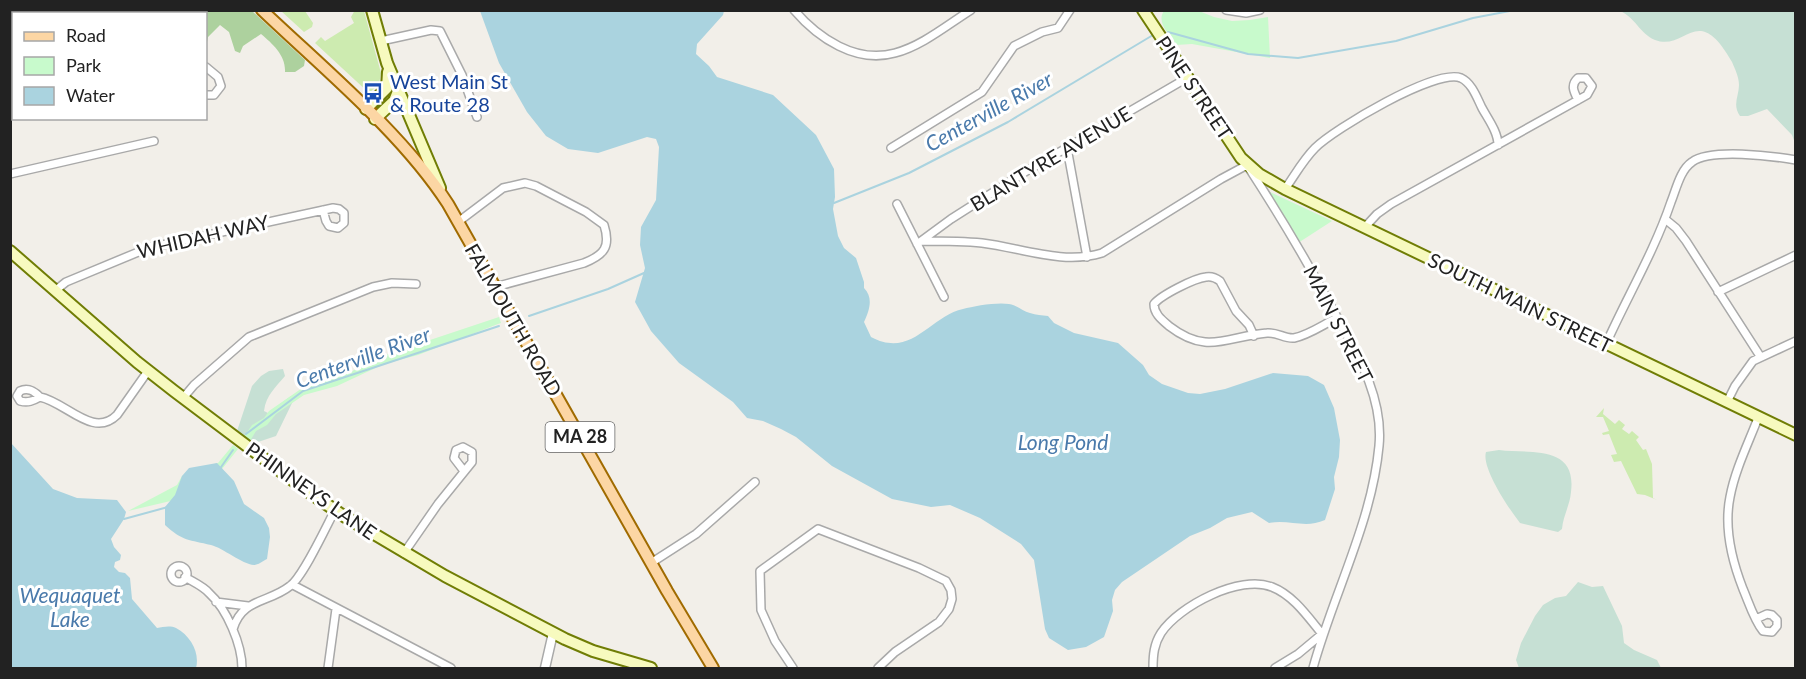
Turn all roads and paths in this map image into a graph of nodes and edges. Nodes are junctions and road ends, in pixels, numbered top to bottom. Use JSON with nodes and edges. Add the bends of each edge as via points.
{"nodes":[{"id":1,"x":262,"y":10,"type":"edge"},
{"id":2,"x":372,"y":10,"type":"edge"},
{"id":3,"x":794,"y":10,"type":"edge"},
{"id":4,"x":970,"y":10,"type":"edge"},
{"id":5,"x":1070,"y":10,"type":"edge"},
{"id":6,"x":1143,"y":10,"type":"edge"},
{"id":7,"x":1226,"y":10,"type":"edge"},
{"id":8,"x":1260,"y":10,"type":"edge"},
{"id":9,"x":381,"y":41,"type":"junction"},
{"id":10,"x":387,"y":63,"type":"junction"},
{"id":11,"x":207,"y":68,"type":"edge"},
{"id":12,"x":1187,"y":78,"type":"junction"},
{"id":13,"x":398,"y":91,"type":"junction"},
{"id":14,"x":207,"y":95,"type":"edge"},
{"id":15,"x":1578,"y":100,"type":"dead end"},
{"id":16,"x":366,"y":109,"type":"junction"},
{"id":17,"x":477,"y":117,"type":"dead end"},
{"id":18,"x":375,"y":118,"type":"junction"},
{"id":19,"x":154,"y":141,"type":"dead end"},
{"id":20,"x":1498,"y":145,"type":"junction"},
{"id":21,"x":891,"y":148,"type":"dead end"},
{"id":22,"x":1067,"y":148,"type":"junction"},
{"id":23,"x":1796,"y":160,"type":"edge"},
{"id":24,"x":1247,"y":165,"type":"junction"},
{"id":25,"x":10,"y":174,"type":"edge"},
{"id":26,"x":1285,"y":189,"type":"junction"},
{"id":27,"x":448,"y":204,"type":"junction"},
{"id":28,"x":897,"y":204,"type":"dead end"},
{"id":29,"x":323,"y":210,"type":"dead end"},
{"id":30,"x":1665,"y":219,"type":"junction"},
{"id":31,"x":458,"y":222,"type":"junction"},
{"id":32,"x":1365,"y":227,"type":"junction"},
{"id":33,"x":919,"y":242,"type":"junction"},
{"id":34,"x":10,"y":251,"type":"edge"},
{"id":35,"x":1796,"y":255,"type":"edge"},
{"id":36,"x":1087,"y":257,"type":"junction"},
{"id":37,"x":416,"y":284,"type":"dead end"},
{"id":38,"x":495,"y":287,"type":"junction"},
{"id":39,"x":56,"y":290,"type":"junction"},
{"id":40,"x":1718,"y":292,"type":"junction"},
{"id":41,"x":944,"y":297,"type":"dead end"},
{"id":42,"x":1337,"y":318,"type":"junction"},
{"id":43,"x":1254,"y":336,"type":"junction"},
{"id":44,"x":1796,"y":341,"type":"edge"},
{"id":45,"x":1606,"y":344,"type":"junction"},
{"id":46,"x":1760,"y":356,"type":"junction"},
{"id":47,"x":148,"y":371,"type":"junction"},
{"id":48,"x":40,"y":397,"type":"dead end"},
{"id":49,"x":183,"y":398,"type":"junction"},
{"id":50,"x":1727,"y":402,"type":"junction"},
{"id":51,"x":1758,"y":418,"type":"junction"},
{"id":52,"x":1796,"y":435,"type":"edge"},
{"id":53,"x":464,"y":471,"type":"dead end"},
{"id":54,"x":755,"y":482,"type":"dead end"},
{"id":55,"x":335,"y":510,"type":"junction"},
{"id":56,"x":404,"y":553,"type":"junction"},
{"id":57,"x":651,"y":563,"type":"junction"},
{"id":58,"x":186,"y":578,"type":"dead end"},
{"id":59,"x":293,"y":585,"type":"junction"},
{"id":60,"x":216,"y":602,"type":"junction"},
{"id":61,"x":248,"y":606,"type":"junction"},
{"id":62,"x":336,"y":609,"type":"junction"},
{"id":63,"x":1756,"y":618,"type":"dead end"},
{"id":64,"x":233,"y":629,"type":"junction"},
{"id":65,"x":553,"y":633,"type":"junction"},
{"id":66,"x":1322,"y":634,"type":"junction"},
{"id":67,"x":705,"y":655,"type":"junction"},
{"id":68,"x":242,"y":669,"type":"edge"},
{"id":69,"x":328,"y":669,"type":"edge"},
{"id":70,"x":451,"y":669,"type":"edge"},
{"id":71,"x":545,"y":669,"type":"edge"},
{"id":72,"x":651,"y":669,"type":"edge"},
{"id":73,"x":705,"y":669,"type":"edge"},
{"id":74,"x":713,"y":669,"type":"edge"},
{"id":75,"x":793,"y":669,"type":"edge"},
{"id":76,"x":878,"y":669,"type":"edge"},
{"id":77,"x":1153,"y":669,"type":"edge"},
{"id":78,"x":1275,"y":669,"type":"edge"},
{"id":79,"x":1313,"y":669,"type":"edge"}],
"edges":[{"from":1,"to":16,"type":"main road","name":"FALMOUTH ROAD","number":"MA 28"},
{"from":2,"to":9,"type":"main road"},
{"from":3,"to":4,"type":"street","via":[[815,32],[838,46],[878,56],[916,44]]},
{"from":5,"to":21,"type":"street","via":[[1058,28],[1014,46],[982,92]]},
{"from":6,"to":12,"type":"main road","name":"PINE STREET"},
{"from":7,"to":8,"type":"street"},
{"from":9,"to":10,"type":"main road"},
{"from":9,"to":17,"type":"street","via":[[431,30],[440,32],[462,75]]},
{"from":10,"to":13,"type":"main road"},
{"from":10,"to":16,"type":"main road","via":[[387,88]]},
{"from":11,"to":14,"type":"street","via":[[221,83],[216,93]]},
{"from":12,"to":22,"type":"street","name":"BLANTYRE AVENUE"},
{"from":12,"to":24,"type":"main road","name":"PINE STREET"},
{"from":13,"to":18,"type":"main road","via":[[394,101]]},
{"from":13,"to":27,"type":"main road"},
{"from":15,"to":20,"type":"street"},
{"from":16,"to":18,"type":"main road","name":"FALMOUTH ROAD","number":"MA 28"},
{"from":18,"to":27,"type":"main road","name":"FALMOUTH ROAD","number":"MA 28","via":[[422,166]]},
{"from":19,"to":25,"type":"street"},
{"from":20,"to":26,"type":"street","via":[[1469,85],[1460,78],[1443,77],[1405,92],[1331,135],[1307,157]]},
{"from":20,"to":32,"type":"street","via":[[1391,204]]},
{"from":22,"to":33,"type":"street","name":"BLANTYRE AVENUE"},
{"from":22,"to":36,"type":"street"},
{"from":23,"to":30,"type":"street","via":[[1752,155],[1715,155],[1695,160],[1682,175]]},
{"from":24,"to":26,"type":"main road","name":"SOUTH MAIN STREET"},
{"from":24,"to":36,"type":"street","via":[[1102,253]]},
{"from":24,"to":42,"type":"street","name":"MAIN STREET"},
{"from":26,"to":32,"type":"main road","name":"SOUTH MAIN STREET"},
{"from":27,"to":31,"type":"main road","name":"FALMOUTH ROAD","number":"MA 28"},
{"from":28,"to":33,"type":"street"},
{"from":29,"to":39,"type":"street","name":"WHIDAH WAY","via":[[148,248],[66,282]]},
{"from":30,"to":40,"type":"street","via":[[1686,241]]},
{"from":30,"to":45,"type":"street"},
{"from":31,"to":38,"type":"main road","name":"FALMOUTH ROAD","number":"MA 28"},
{"from":31,"to":38,"type":"street","via":[[503,188],[525,183],[602,223],[606,245],[597,257]]},
{"from":32,"to":45,"type":"main road","name":"SOUTH MAIN STREET"},
{"from":33,"to":36,"type":"street","via":[[983,243],[1061,257]]},
{"from":33,"to":41,"type":"street"},
{"from":34,"to":39,"type":"main road","name":"PHINNEYS LANE"},
{"from":35,"to":40,"type":"street"},
{"from":37,"to":49,"type":"street","via":[[374,287],[264,330],[242,342]]},
{"from":38,"to":57,"type":"main road","name":"FALMOUTH ROAD","number":"MA 28"},
{"from":39,"to":47,"type":"main road","name":"PHINNEYS LANE"},
{"from":40,"to":46,"type":"street"},
{"from":42,"to":43,"type":"street","via":[[1293,338],[1267,333]]},
{"from":42,"to":66,"type":"street","name":"MAIN STREET","via":[[1371,386],[1378,410],[1380,444],[1369,502]]},
{"from":43,"to":43,"type":"street","via":[[1216,342],[1182,336],[1156,313],[1154,304],[1203,278],[1217,279]]},
{"from":44,"to":46,"type":"street"},
{"from":45,"to":50,"type":"main road","name":"SOUTH MAIN STREET"},
{"from":46,"to":50,"type":"street","via":[[1744,372]]},
{"from":47,"to":48,"type":"street","via":[[117,415],[103,424]]},
{"from":47,"to":49,"type":"main road","name":"PHINNEYS LANE"},
{"from":49,"to":55,"type":"main road","name":"PHINNEYS LANE"},
{"from":50,"to":51,"type":"main road","name":"SOUTH MAIN STREET"},
{"from":51,"to":52,"type":"main road","name":"SOUTH MAIN STREET"},
{"from":51,"to":63,"type":"street","via":[[1732,490],[1729,512],[1734,561]]},
{"from":53,"to":56,"type":"street"},
{"from":54,"to":57,"type":"street","via":[[696,534]]},
{"from":55,"to":56,"type":"main road","name":"PHINNEYS LANE"},
{"from":55,"to":59,"type":"street"},
{"from":56,"to":65,"type":"main road","name":"PHINNEYS LANE"},
{"from":57,"to":67,"type":"main road","name":"FALMOUTH ROAD","number":"MA 28"},
{"from":58,"to":60,"type":"street","via":[[205,589]]},
{"from":59,"to":61,"type":"street"},
{"from":59,"to":62,"type":"street"},
{"from":60,"to":61,"type":"street"},
{"from":60,"to":64,"type":"street"},
{"from":61,"to":64,"type":"street"},
{"from":62,"to":69,"type":"street"},
{"from":62,"to":70,"type":"street"},
{"from":64,"to":68,"type":"street","via":[[242,652]]},
{"from":65,"to":71,"type":"street"},
{"from":65,"to":72,"type":"main road","name":"PHINNEYS LANE","via":[[582,647]]},
{"from":66,"to":77,"type":"street","via":[[1284,593],[1257,583],[1242,584],[1215,594],[1174,618],[1156,642]]},
{"from":66,"to":78,"type":"street"},
{"from":66,"to":79,"type":"street","name":"MAIN STREET"},
{"from":67,"to":73,"type":"main road"},
{"from":67,"to":74,"type":"main road","name":"FALMOUTH ROAD","number":"MA 28"},
{"from":75,"to":76,"type":"street","via":[[761,610],[760,571],[818,529],[919,568],[946,581],[951,590],[949,609],[939,622]]}]}
